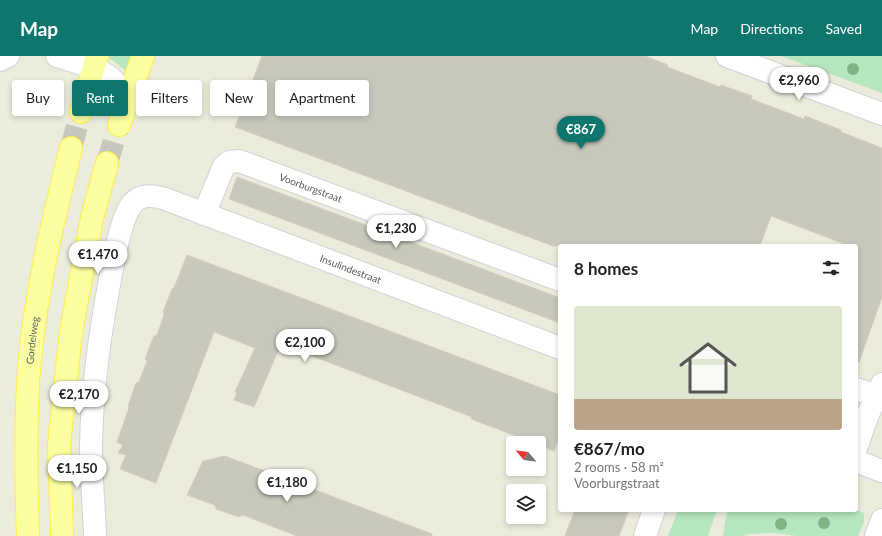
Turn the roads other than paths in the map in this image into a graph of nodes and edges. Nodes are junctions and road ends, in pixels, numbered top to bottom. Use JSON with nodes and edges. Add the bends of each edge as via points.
{"nodes":[{"id":1,"x":8,"y":56,"type":"edge"},
{"id":2,"x":57,"y":56,"type":"edge"},
{"id":3,"x":143,"y":56,"type":"edge"},
{"id":4,"x":727,"y":56,"type":"edge"},
{"id":5,"x":0,"y":60,"type":"edge"},
{"id":6,"x":96,"y":62,"type":"edge"},
{"id":7,"x":91,"y":80,"type":"edge"},
{"id":8,"x":113,"y":80,"type":"edge"},
{"id":9,"x":128,"y":99,"type":"edge"},
{"id":10,"x":882,"y":114,"type":"edge"},
{"id":11,"x":122,"y":116,"type":"edge"},
{"id":12,"x":119,"y":125,"type":"tunnel mouth"},
{"id":13,"x":71,"y":148,"type":"tunnel mouth"},
{"id":14,"x":107,"y":163,"type":"tunnel mouth"},
{"id":15,"x":204,"y":214,"type":"junction"},
{"id":16,"x":558,"y":279,"type":"edge"},
{"id":17,"x":558,"y":347,"type":"edge"},
{"id":18,"x":858,"y":389,"type":"edge"},
{"id":19,"x":881,"y":392,"type":"edge"},
{"id":20,"x":858,"y":442,"type":"edge"},
{"id":21,"x":858,"y":462,"type":"edge"},
{"id":22,"x":882,"y":471,"type":"edge"},
{"id":23,"x":653,"y":512,"type":"edge"},
{"id":24,"x":882,"y":520,"type":"edge"},
{"id":25,"x":28,"y":536,"type":"edge"},
{"id":26,"x":62,"y":536,"type":"edge"},
{"id":27,"x":95,"y":536,"type":"edge"},
{"id":28,"x":645,"y":536,"type":"edge"},
{"id":29,"x":876,"y":536,"type":"edge"}],
"edges":[{"from":1,"to":5,"type":"street"},
{"from":2,"to":6,"type":"street"},
{"from":3,"to":9,"type":"main road"},
{"from":4,"to":10,"type":"street"},
{"from":6,"to":7,"type":"main road"},
{"from":6,"to":8,"type":"street"},
{"from":11,"to":12,"type":"main road"},
{"from":13,"to":25,"type":"main road","name":"Gordelweg","via":[[43,268],[32,344],[27,412]]},
{"from":14,"to":26,"type":"main road","via":[[92,218],[71,332],[59,444]]},
{"from":15,"to":16,"type":"street","name":"Voorburgstraat","via":[[224,166],[229,162],[239,161]]},
{"from":15,"to":17,"type":"street","name":"Insulindestraat"},
{"from":15,"to":27,"type":"street","name":"Insulindestraat","via":[[161,197],[140,197],[129,207],[123,224],[114,259],[96,368],[91,447]]},
{"from":18,"to":19,"type":"street"},
{"from":19,"to":20,"type":"street","via":[[868,414]]},
{"from":21,"to":22,"type":"street"},
{"from":23,"to":28,"type":"street"},
{"from":24,"to":29,"type":"street"}]}
